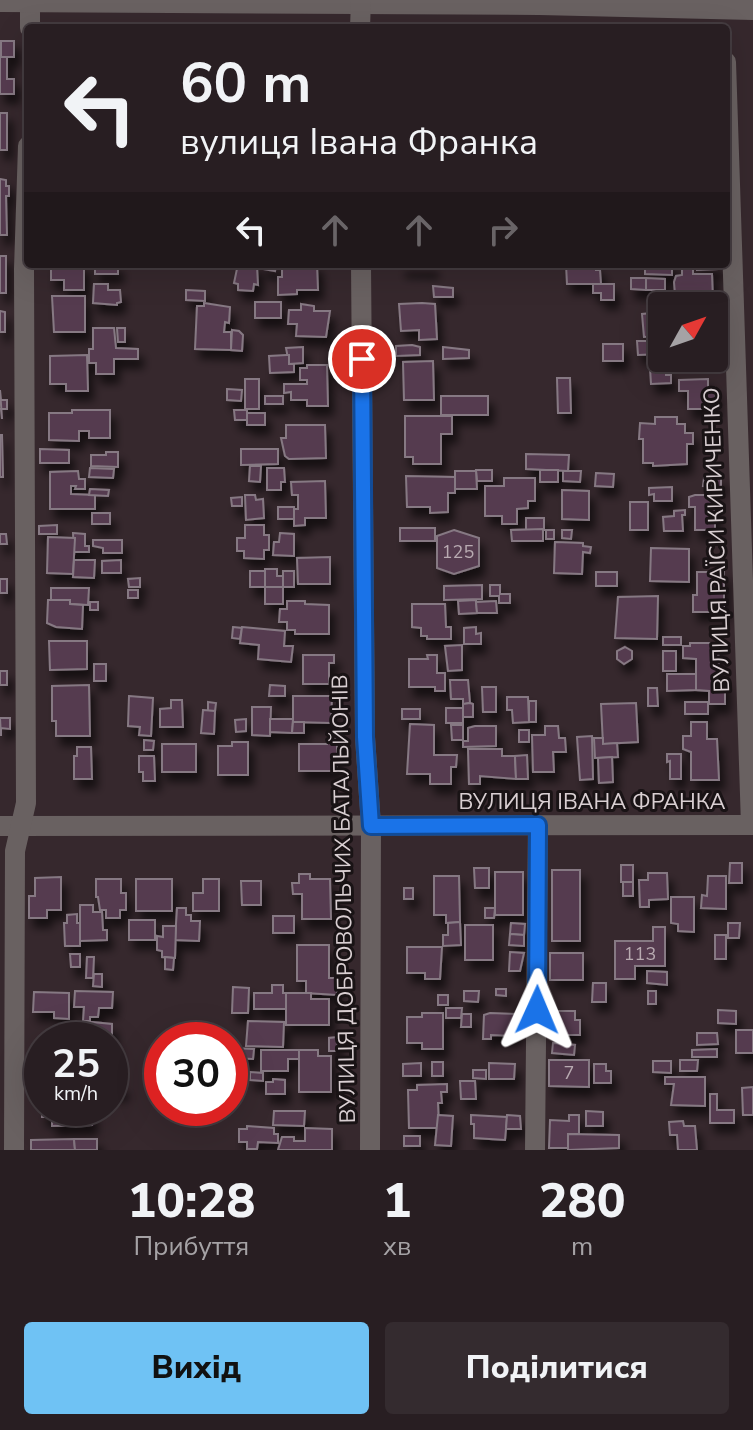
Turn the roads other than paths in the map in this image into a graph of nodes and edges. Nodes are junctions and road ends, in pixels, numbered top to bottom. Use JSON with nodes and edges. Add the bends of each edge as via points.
{"nodes":[{"id":1,"x":30,"y":1,"type":"edge"},
{"id":2,"x":0,"y":2,"type":"edge"},
{"id":3,"x":361,"y":2,"type":"edge"},
{"id":4,"x":539,"y":3,"type":"edge"},
{"id":5,"x":753,"y":10,"type":"edge"},
{"id":6,"x":724,"y":13,"type":"edge"},
{"id":7,"x":30,"y":24,"type":"edge"},
{"id":8,"x":360,"y":24,"type":"edge"},
{"id":9,"x":730,"y":179,"type":"edge"},
{"id":10,"x":24,"y":268,"type":"edge"},
{"id":11,"x":361,"y":268,"type":"edge"},
{"id":12,"x":538,"y":825,"type":"junction"},
{"id":13,"x":752,"y":825,"type":"edge"},
{"id":14,"x":0,"y":826,"type":"edge"},
{"id":15,"x":21,"y":826,"type":"junction"},
{"id":16,"x":371,"y":826,"type":"junction"},
{"id":17,"x":14,"y":1150,"type":"edge"},
{"id":18,"x":370,"y":1150,"type":"edge"},
{"id":19,"x":535,"y":1150,"type":"edge"}],
"edges":[{"from":1,"to":2,"type":"street"},
{"from":1,"to":3,"type":"street"},
{"from":1,"to":7,"type":"street"},
{"from":3,"to":4,"type":"street"},
{"from":3,"to":8,"type":"street"},
{"from":4,"to":6,"type":"street"},
{"from":5,"to":6,"type":"street"},
{"from":9,"to":13,"type":"street","name":"ВУЛИЦЯ РАЇСИ КИРИЧЕНКО"},
{"from":10,"to":15,"type":"street","via":[[26,803]]},
{"from":11,"to":16,"type":"street","name":"ВУЛИЦЯ ДОБРОВОЛЬЧИХ БАТАЛЬЙОНІВ","via":[[365,737]]},
{"from":12,"to":13,"type":"street","name":"ВУЛИЦЯ ІВАНА ФРАНКА"},
{"from":12,"to":16,"type":"street","name":"ВУЛИЦЯ ІВАНА ФРАНКА"},
{"from":12,"to":19,"type":"street"},
{"from":14,"to":15,"type":"street","name":"ВУЛИЦЯ ІВАНА ФРАНКА"},
{"from":15,"to":16,"type":"street","name":"ВУЛИЦЯ ІВАНА ФРАНКА"},
{"from":15,"to":17,"type":"street","via":[[15,851]]},
{"from":16,"to":18,"type":"street","name":"ВУЛИЦЯ ДОБРОВОЛЬЧИХ БАТАЛЬЙОНІВ"}]}
